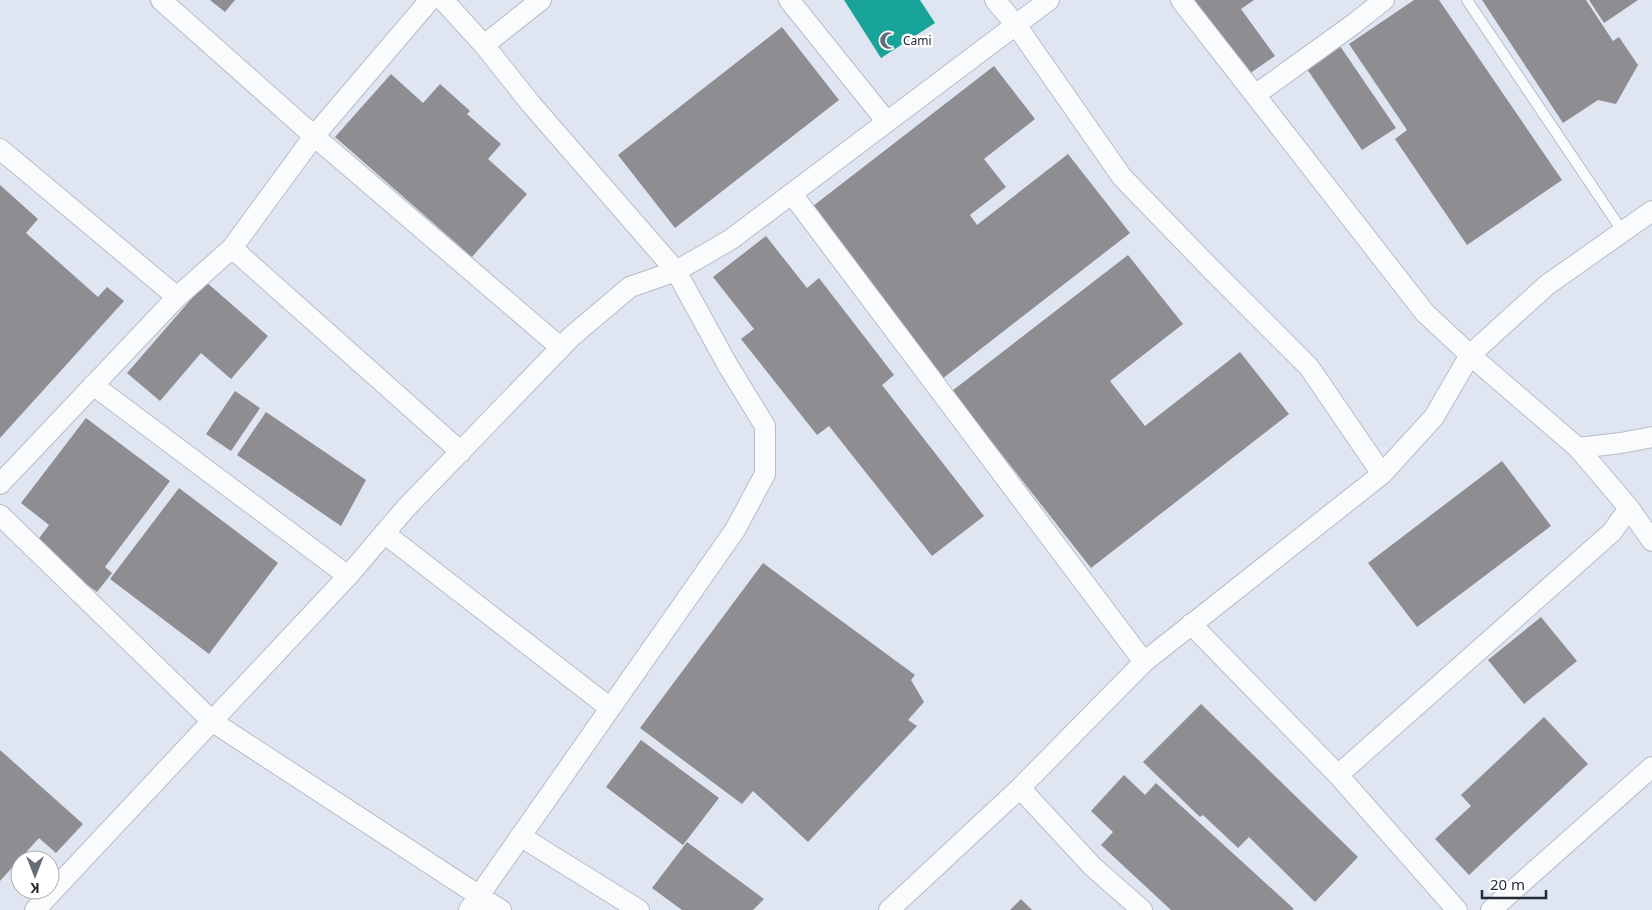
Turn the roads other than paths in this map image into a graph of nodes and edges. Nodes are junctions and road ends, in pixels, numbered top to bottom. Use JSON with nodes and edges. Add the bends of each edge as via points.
{"nodes":[{"id":1,"x":161,"y":0,"type":"edge"},
{"id":2,"x":430,"y":0,"type":"edge"},
{"id":3,"x":443,"y":0,"type":"edge"},
{"id":4,"x":541,"y":0,"type":"edge"},
{"id":5,"x":789,"y":0,"type":"edge"},
{"id":6,"x":995,"y":0,"type":"edge"},
{"id":7,"x":1049,"y":0,"type":"edge"},
{"id":8,"x":1181,"y":0,"type":"edge"},
{"id":9,"x":1384,"y":0,"type":"edge"},
{"id":10,"x":1467,"y":0,"type":"edge"},
{"id":11,"x":1016,"y":25,"type":"junction"},
{"id":12,"x":484,"y":45,"type":"junction"},
{"id":13,"x":1255,"y":95,"type":"junction"},
{"id":14,"x":887,"y":122,"type":"junction"},
{"id":15,"x":314,"y":136,"type":"junction"},
{"id":16,"x":0,"y":149,"type":"edge"},
{"id":17,"x":792,"y":194,"type":"junction"},
{"id":18,"x":1652,"y":211,"type":"edge"},
{"id":19,"x":1623,"y":232,"type":"junction"},
{"id":20,"x":232,"y":248,"type":"junction"},
{"id":21,"x":676,"y":271,"type":"junction"},
{"id":22,"x":177,"y":297,"type":"junction"},
{"id":23,"x":560,"y":347,"type":"junction"},
{"id":24,"x":1470,"y":355,"type":"junction"},
{"id":25,"x":93,"y":385,"type":"junction"},
{"id":26,"x":1652,"y":437,"type":"edge"},
{"id":27,"x":1578,"y":448,"type":"junction"},
{"id":28,"x":461,"y":452,"type":"junction"},
{"id":29,"x":1382,"y":474,"type":"junction"},
{"id":30,"x":0,"y":484,"type":"edge"},
{"id":31,"x":1629,"y":508,"type":"junction"},
{"id":32,"x":0,"y":515,"type":"edge"},
{"id":33,"x":384,"y":533,"type":"junction"},
{"id":34,"x":1652,"y":541,"type":"edge"},
{"id":35,"x":348,"y":576,"type":"junction"},
{"id":36,"x":1191,"y":624,"type":"junction"},
{"id":37,"x":1144,"y":662,"type":"junction"},
{"id":38,"x":610,"y":708,"type":"junction"},
{"id":39,"x":213,"y":722,"type":"junction"},
{"id":40,"x":1652,"y":767,"type":"edge"},
{"id":41,"x":1338,"y":775,"type":"junction"},
{"id":42,"x":1020,"y":788,"type":"junction"},
{"id":43,"x":520,"y":836,"type":"junction"},
{"id":44,"x":474,"y":903,"type":"edge"},
{"id":45,"x":35,"y":910,"type":"edge"},
{"id":46,"x":500,"y":910,"type":"edge"},
{"id":47,"x":639,"y":910,"type":"edge"},
{"id":48,"x":889,"y":910,"type":"edge"},
{"id":49,"x":1142,"y":910,"type":"edge"},
{"id":50,"x":1457,"y":910,"type":"edge"},
{"id":51,"x":1491,"y":910,"type":"edge"}],
"edges":[{"from":1,"to":15,"type":"street"},
{"from":2,"to":15,"type":"street"},
{"from":3,"to":12,"type":"street"},
{"from":4,"to":12,"type":"street"},
{"from":5,"to":14,"type":"street"},
{"from":6,"to":11,"type":"street"},
{"from":7,"to":11,"type":"street"},
{"from":8,"to":13,"type":"street"},
{"from":9,"to":13,"type":"street"},
{"from":10,"to":19,"type":"lane"},
{"from":11,"to":14,"type":"street"},
{"from":11,"to":29,"type":"street","via":[[1122,177],[1309,367]]},
{"from":12,"to":21,"type":"street"},
{"from":13,"to":24,"type":"street","via":[[1425,313]]},
{"from":14,"to":17,"type":"street"},
{"from":15,"to":20,"type":"street"},
{"from":15,"to":23,"type":"street"},
{"from":16,"to":22,"type":"street"},
{"from":17,"to":21,"type":"street","via":[[730,240]]},
{"from":17,"to":37,"type":"street"},
{"from":18,"to":19,"type":"street"},
{"from":19,"to":24,"type":"street","via":[[1547,285]]},
{"from":20,"to":22,"type":"street"},
{"from":20,"to":28,"type":"street"},
{"from":21,"to":23,"type":"street","via":[[630,287]]},
{"from":21,"to":38,"type":"street","via":[[765,426],[765,474],[735,530]]},
{"from":22,"to":25,"type":"street"},
{"from":23,"to":28,"type":"street"},
{"from":24,"to":27,"type":"street"},
{"from":24,"to":29,"type":"street","via":[[1434,417]]},
{"from":25,"to":30,"type":"street"},
{"from":25,"to":35,"type":"street"},
{"from":26,"to":27,"type":"street"},
{"from":27,"to":31,"type":"street"},
{"from":28,"to":33,"type":"street"},
{"from":29,"to":36,"type":"street"},
{"from":31,"to":34,"type":"street"},
{"from":31,"to":41,"type":"street","via":[[1612,532]]},
{"from":32,"to":39,"type":"street"},
{"from":33,"to":35,"type":"street"},
{"from":33,"to":38,"type":"street"},
{"from":35,"to":39,"type":"street"},
{"from":36,"to":37,"type":"street"},
{"from":36,"to":41,"type":"street"},
{"from":37,"to":42,"type":"street"},
{"from":38,"to":43,"type":"street"},
{"from":39,"to":44,"type":"street"},
{"from":39,"to":45,"type":"street"},
{"from":40,"to":51,"type":"street"},
{"from":41,"to":50,"type":"street"},
{"from":42,"to":48,"type":"street"},
{"from":42,"to":49,"type":"street","via":[[1093,867]]},
{"from":43,"to":44,"type":"street"},
{"from":43,"to":47,"type":"street"},
{"from":44,"to":46,"type":"street"}]}
